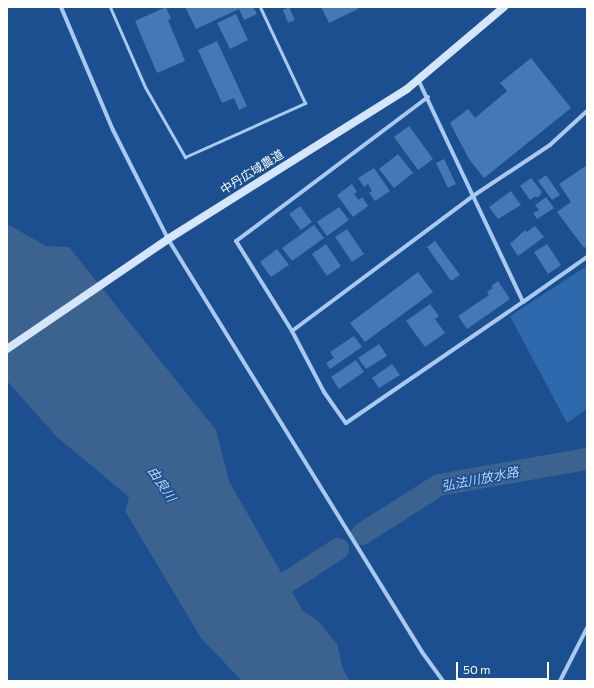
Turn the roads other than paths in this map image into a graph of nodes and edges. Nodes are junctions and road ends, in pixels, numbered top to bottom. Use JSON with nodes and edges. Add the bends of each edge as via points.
{"nodes":[{"id":1,"x":61,"y":7,"type":"edge"},
{"id":2,"x":110,"y":7,"type":"edge"},
{"id":3,"x":260,"y":7,"type":"edge"},
{"id":4,"x":504,"y":7,"type":"edge"},
{"id":5,"x":418,"y":79,"type":"junction"},
{"id":6,"x":428,"y":98,"type":"junction"},
{"id":7,"x":587,"y":111,"type":"edge"},
{"id":8,"x":473,"y":196,"type":"junction"},
{"id":9,"x":168,"y":239,"type":"junction"},
{"id":10,"x":587,"y":257,"type":"edge"},
{"id":11,"x":523,"y":302,"type":"junction"},
{"id":12,"x":292,"y":331,"type":"junction"},
{"id":13,"x":7,"y":349,"type":"edge"},
{"id":14,"x":587,"y":628,"type":"edge"},
{"id":15,"x":443,"y":681,"type":"edge"},
{"id":16,"x":560,"y":681,"type":"edge"}],
"edges":[{"from":1,"to":9,"type":"street","via":[[113,130]]},
{"from":2,"to":3,"type":"lane","via":[[145,87],[185,157],[305,103]]},
{"from":4,"to":5,"type":"street","name":"中丹広域農道"},
{"from":5,"to":6,"type":"street"},
{"from":5,"to":9,"type":"street","name":"中丹広域農道","via":[[407,89]]},
{"from":6,"to":8,"type":"street"},
{"from":6,"to":12,"type":"street","via":[[236,241]]},
{"from":7,"to":8,"type":"street","via":[[550,146]]},
{"from":8,"to":11,"type":"street"},
{"from":8,"to":12,"type":"street"},
{"from":9,"to":13,"type":"street","name":"中丹広域農道"},
{"from":9,"to":15,"type":"street","via":[[418,645]]},
{"from":10,"to":11,"type":"street"},
{"from":11,"to":12,"type":"street","via":[[346,423],[324,392]]},
{"from":14,"to":16,"type":"street"}]}
